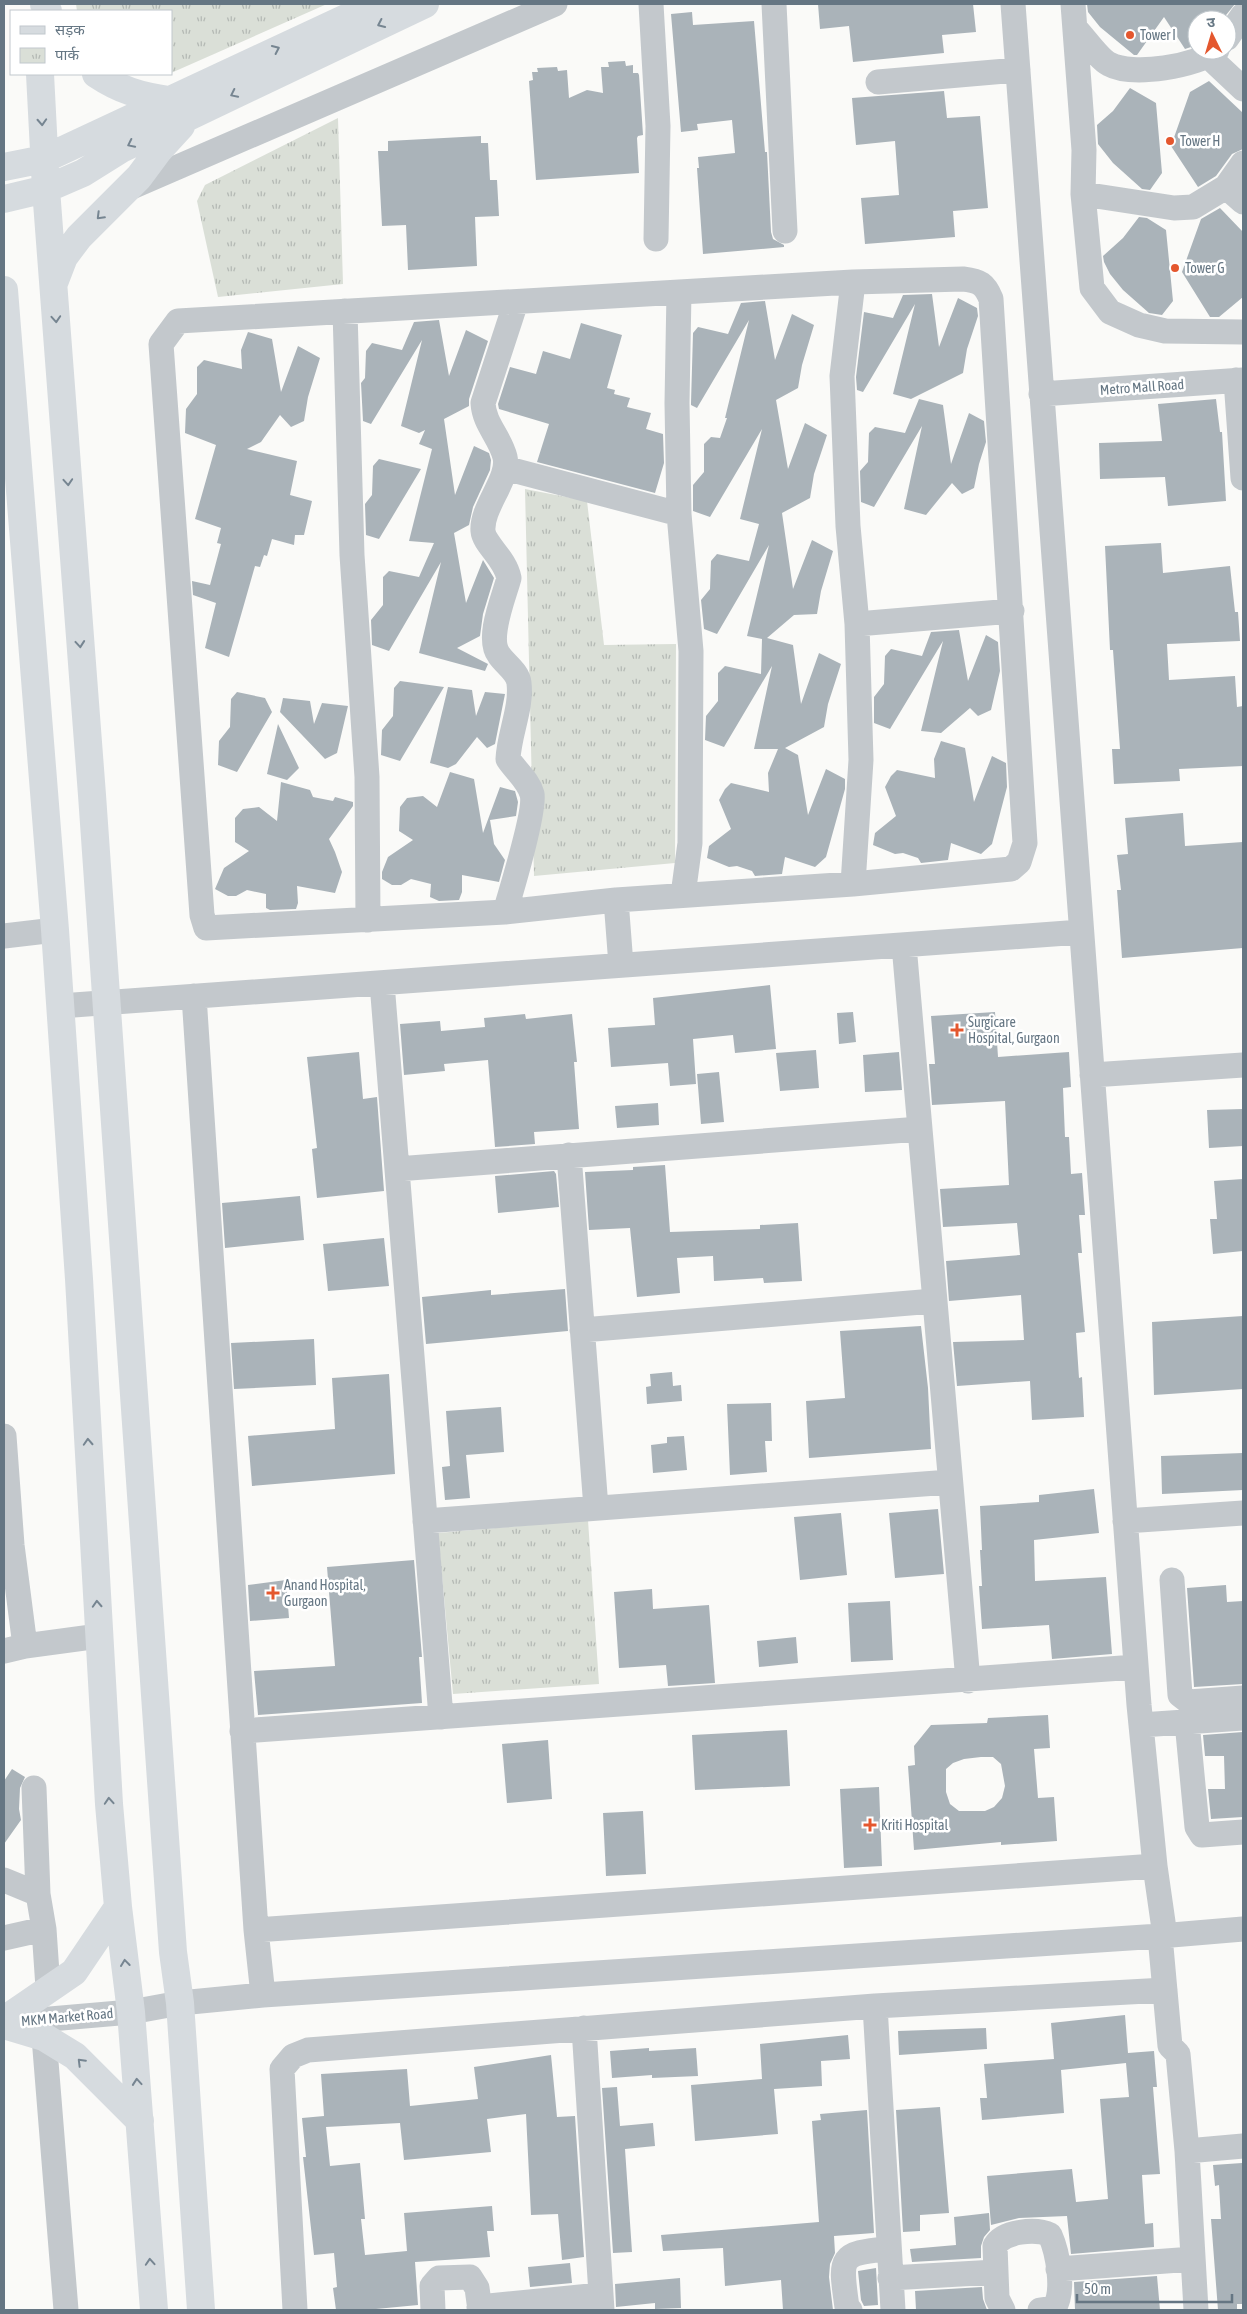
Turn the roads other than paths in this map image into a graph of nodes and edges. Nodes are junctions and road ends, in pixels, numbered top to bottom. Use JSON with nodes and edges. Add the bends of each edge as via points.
{"nodes":[{"id":1,"x":376,"y":4,"type":"edge"},
{"id":2,"x":425,"y":4,"type":"edge"},
{"id":3,"x":555,"y":4,"type":"edge"},
{"id":4,"x":650,"y":4,"type":"edge"},
{"id":5,"x":774,"y":4,"type":"edge"},
{"id":6,"x":1013,"y":4,"type":"edge"},
{"id":7,"x":1074,"y":16,"type":"edge"},
{"id":8,"x":1200,"y":60,"type":"edge"},
{"id":9,"x":1218,"y":60,"type":"edge"},
{"id":10,"x":1018,"y":70,"type":"junction"},
{"id":11,"x":40,"y":75,"type":"edge"},
{"id":12,"x":98,"y":75,"type":"edge"},
{"id":13,"x":878,"y":82,"type":"dead end"},
{"id":14,"x":1243,"y":89,"type":"edge"},
{"id":15,"x":169,"y":100,"type":"junction"},
{"id":16,"x":191,"y":115,"type":"junction"},
{"id":17,"x":44,"y":159,"type":"junction"},
{"id":18,"x":1243,"y":163,"type":"edge"},
{"id":19,"x":4,"y":167,"type":"edge"},
{"id":20,"x":46,"y":189,"type":"junction"},
{"id":21,"x":128,"y":189,"type":"junction"},
{"id":22,"x":1083,"y":194,"type":"junction"},
{"id":23,"x":1234,"y":194,"type":"edge"},
{"id":24,"x":4,"y":199,"type":"edge"},
{"id":25,"x":786,"y":230,"type":"dead end"},
{"id":26,"x":656,"y":239,"type":"dead end"},
{"id":27,"x":853,"y":282,"type":"junction"},
{"id":28,"x":54,"y":286,"type":"junction"},
{"id":29,"x":4,"y":290,"type":"edge"},
{"id":30,"x":679,"y":292,"type":"junction"},
{"id":31,"x":516,"y":302,"type":"junction"},
{"id":32,"x":345,"y":311,"type":"junction"},
{"id":33,"x":1243,"y":332,"type":"edge"},
{"id":34,"x":7,"y":366,"type":"edge"},
{"id":35,"x":1240,"y":380,"type":"edge"},
{"id":36,"x":1042,"y":394,"type":"junction"},
{"id":37,"x":505,"y":468,"type":"junction"},
{"id":38,"x":1243,"y":478,"type":"edge"},
{"id":39,"x":679,"y":514,"type":"junction"},
{"id":40,"x":1012,"y":611,"type":"junction"},
{"id":41,"x":858,"y":624,"type":"junction"},
{"id":42,"x":853,"y":884,"type":"junction"},
{"id":43,"x":683,"y":895,"type":"junction"},
{"id":44,"x":616,"y":900,"type":"junction"},
{"id":45,"x":505,"y":912,"type":"junction"},
{"id":46,"x":368,"y":920,"type":"junction"},
{"id":47,"x":55,"y":930,"type":"junction"},
{"id":48,"x":1082,"y":932,"type":"junction"},
{"id":49,"x":4,"y":936,"type":"edge"},
{"id":50,"x":904,"y":945,"type":"junction"},
{"id":51,"x":621,"y":965,"type":"junction"},
{"id":52,"x":382,"y":983,"type":"junction"},
{"id":53,"x":194,"y":996,"type":"junction"},
{"id":54,"x":106,"y":1002,"type":"junction"},
{"id":55,"x":60,"y":1006,"type":"junction"},
{"id":56,"x":1243,"y":1065,"type":"edge"},
{"id":57,"x":1092,"y":1074,"type":"junction"},
{"id":58,"x":920,"y":1129,"type":"junction"},
{"id":59,"x":568,"y":1155,"type":"junction"},
{"id":60,"x":397,"y":1169,"type":"junction"},
{"id":61,"x":934,"y":1301,"type":"junction"},
{"id":62,"x":582,"y":1330,"type":"junction"},
{"id":63,"x":4,"y":1436,"type":"edge"},
{"id":64,"x":950,"y":1482,"type":"junction"},
{"id":65,"x":596,"y":1508,"type":"junction"},
{"id":66,"x":1243,"y":1513,"type":"edge"},
{"id":67,"x":425,"y":1521,"type":"junction"},
{"id":68,"x":1125,"y":1521,"type":"junction"},
{"id":69,"x":1172,"y":1580,"type":"dead end"},
{"id":70,"x":99,"y":1636,"type":"junction"},
{"id":71,"x":14,"y":1648,"type":"edge"},
{"id":72,"x":1136,"y":1667,"type":"junction"},
{"id":73,"x":968,"y":1680,"type":"junction"},
{"id":74,"x":1243,"y":1698,"type":"edge"},
{"id":75,"x":441,"y":1717,"type":"junction"},
{"id":76,"x":1243,"y":1718,"type":"edge"},
{"id":77,"x":1187,"y":1722,"type":"junction"},
{"id":78,"x":1141,"y":1725,"type":"junction"},
{"id":79,"x":242,"y":1731,"type":"junction"},
{"id":80,"x":34,"y":1788,"type":"dead end"},
{"id":81,"x":1243,"y":1832,"type":"edge"},
{"id":82,"x":1155,"y":1866,"type":"junction"},
{"id":83,"x":4,"y":1880,"type":"edge"},
{"id":84,"x":38,"y":1894,"type":"junction"},
{"id":85,"x":118,"y":1907,"type":"junction"},
{"id":86,"x":44,"y":1928,"type":"junction"},
{"id":87,"x":1243,"y":1928,"type":"edge"},
{"id":88,"x":256,"y":1930,"type":"junction"},
{"id":89,"x":1167,"y":1936,"type":"junction"},
{"id":90,"x":4,"y":1938,"type":"edge"},
{"id":91,"x":48,"y":1988,"type":"junction"},
{"id":92,"x":1166,"y":1990,"type":"junction"},
{"id":93,"x":263,"y":1995,"type":"junction"},
{"id":94,"x":180,"y":2004,"type":"junction"},
{"id":95,"x":875,"y":2006,"type":"junction"},
{"id":96,"x":131,"y":2012,"type":"junction"},
{"id":97,"x":4,"y":2023,"type":"edge"},
{"id":98,"x":584,"y":2028,"type":"junction"},
{"id":99,"x":44,"y":2037,"type":"junction"},
{"id":100,"x":1178,"y":2054,"type":"junction"},
{"id":101,"x":140,"y":2121,"type":"junction"},
{"id":102,"x":1243,"y":2146,"type":"edge"},
{"id":103,"x":1187,"y":2151,"type":"junction"},
{"id":104,"x":888,"y":2249,"type":"junction"},
{"id":105,"x":1193,"y":2259,"type":"junction"},
{"id":106,"x":1058,"y":2269,"type":"junction"},
{"id":107,"x":996,"y":2272,"type":"junction"},
{"id":108,"x":890,"y":2278,"type":"junction"},
{"id":109,"x":601,"y":2303,"type":"edge"},
{"id":110,"x":479,"y":2309,"type":"edge"},
{"id":111,"x":66,"y":2310,"type":"edge"},
{"id":112,"x":154,"y":2310,"type":"edge"},
{"id":113,"x":201,"y":2310,"type":"edge"},
{"id":114,"x":295,"y":2310,"type":"edge"},
{"id":115,"x":433,"y":2310,"type":"edge"},
{"id":116,"x":850,"y":2310,"type":"edge"},
{"id":117,"x":893,"y":2310,"type":"edge"},
{"id":118,"x":1004,"y":2310,"type":"edge"},
{"id":119,"x":1040,"y":2310,"type":"edge"},
{"id":120,"x":1196,"y":2310,"type":"edge"}],
"edges":[{"from":15,"to":1,"type":"main road","one_way":true},
{"from":2,"to":16,"type":"main road","one_way":true},
{"from":3,"to":21,"type":"street"},
{"from":4,"to":26,"type":"street","via":[[658,126]]},
{"from":5,"to":25,"type":"street"},
{"from":6,"to":10,"type":"street"},
{"from":7,"to":8,"type":"street","via":[[1108,64],[1141,70]]},
{"from":7,"to":22,"type":"street","via":[[1084,150]]},
{"from":9,"to":14,"type":"street"},
{"from":10,"to":13,"type":"street"},
{"from":10,"to":36,"type":"street"},
{"from":11,"to":17,"type":"main road","one_way":true},
{"from":12,"to":15,"type":"main road","via":[[141,96]]},
{"from":15,"to":17,"type":"main road"},
{"from":16,"to":20,"type":"main road","one_way":true,"via":[[123,148],[83,173]]},
{"from":16,"to":21,"type":"main road"},
{"from":17,"to":19,"type":"main road"},
{"from":17,"to":20,"type":"main road"},
{"from":18,"to":23,"type":"street"},
{"from":20,"to":24,"type":"main road"},
{"from":20,"to":28,"type":"main road"},
{"from":21,"to":28,"type":"main road","one_way":true,"via":[[79,237],[64,257]]},
{"from":22,"to":23,"type":"street","via":[[1174,208],[1193,207]]},
{"from":22,"to":33,"type":"street","via":[[1092,288],[1110,312],[1139,325],[1165,331]]},
{"from":27,"to":30,"type":"street"},
{"from":27,"to":40,"type":"street","via":[[964,279],[975,280],[986,288],[991,299]]},
{"from":27,"to":41,"type":"street","via":[[842,376],[842,407],[848,526]]},
{"from":28,"to":54,"type":"main road","one_way":true},
{"from":29,"to":34,"type":"main road"},
{"from":30,"to":31,"type":"street"},
{"from":30,"to":39,"type":"street"},
{"from":31,"to":32,"type":"street"},
{"from":31,"to":37,"type":"street","via":[[484,403],[484,412],[505,458]]},
{"from":32,"to":46,"type":"street","via":[[352,555],[367,777]]},
{"from":32,"to":46,"type":"street","via":[[178,321],[161,344],[203,922],[208,929]]},
{"from":34,"to":47,"type":"main road"},
{"from":35,"to":36,"type":"street","name":"Metro Mall Road"},
{"from":35,"to":38,"type":"street"},
{"from":36,"to":48,"type":"street"},
{"from":37,"to":39,"type":"street"},
{"from":37,"to":45,"type":"street","via":[[484,518],[483,531],[486,540],[500,555],[509,578],[493,636],[494,647],[517,675],[519,683],[508,759],[527,781],[533,797]]},
{"from":39,"to":43,"type":"street","via":[[691,651],[690,843]]},
{"from":40,"to":41,"type":"street"},
{"from":40,"to":42,"type":"street","via":[[1025,843],[1019,862],[1011,869]]},
{"from":41,"to":42,"type":"street","via":[[861,760]]},
{"from":42,"to":43,"type":"street"},
{"from":43,"to":44,"type":"street"},
{"from":44,"to":45,"type":"street"},
{"from":44,"to":51,"type":"street"},
{"from":45,"to":46,"type":"street"},
{"from":47,"to":49,"type":"street"},
{"from":47,"to":55,"type":"main road"},
{"from":48,"to":50,"type":"street"},
{"from":48,"to":57,"type":"street"},
{"from":50,"to":51,"type":"street"},
{"from":50,"to":58,"type":"street"},
{"from":51,"to":52,"type":"street"},
{"from":52,"to":53,"type":"street"},
{"from":52,"to":60,"type":"street"},
{"from":53,"to":54,"type":"street"},
{"from":53,"to":79,"type":"street"},
{"from":54,"to":55,"type":"street"},
{"from":54,"to":94,"type":"main road","via":[[172,1942]]},
{"from":70,"to":55,"type":"main road","one_way":true},
{"from":56,"to":57,"type":"street"},
{"from":57,"to":68,"type":"street"},
{"from":58,"to":59,"type":"street"},
{"from":58,"to":61,"type":"street"},
{"from":59,"to":60,"type":"street"},
{"from":59,"to":62,"type":"street"},
{"from":60,"to":67,"type":"street"},
{"from":61,"to":62,"type":"street"},
{"from":61,"to":64,"type":"street"},
{"from":62,"to":65,"type":"street"},
{"from":63,"to":71,"type":"street","via":[[12,1545]]},
{"from":64,"to":65,"type":"street"},
{"from":64,"to":73,"type":"street"},
{"from":65,"to":67,"type":"street"},
{"from":66,"to":68,"type":"street"},
{"from":67,"to":75,"type":"street"},
{"from":68,"to":72,"type":"street"},
{"from":69,"to":74,"type":"street","via":[[1180,1695],[1190,1702]]},
{"from":70,"to":71,"type":"street"},
{"from":85,"to":70,"type":"main road","one_way":true},
{"from":72,"to":73,"type":"street"},
{"from":72,"to":78,"type":"street"},
{"from":73,"to":75,"type":"street"},
{"from":75,"to":79,"type":"street"},
{"from":76,"to":77,"type":"street"},
{"from":77,"to":78,"type":"street"},
{"from":77,"to":81,"type":"street","via":[[1197,1827],[1202,1835]]},
{"from":78,"to":82,"type":"street"},
{"from":79,"to":88,"type":"street"},
{"from":80,"to":84,"type":"street"},
{"from":82,"to":88,"type":"street"},
{"from":82,"to":89,"type":"street"},
{"from":83,"to":84,"type":"street"},
{"from":84,"to":86,"type":"street"},
{"from":85,"to":91,"type":"main road","via":[[74,1972]]},
{"from":96,"to":85,"type":"main road","one_way":true},
{"from":86,"to":90,"type":"street"},
{"from":86,"to":91,"type":"street"},
{"from":87,"to":89,"type":"street","name":"MKM Market Road"},
{"from":88,"to":93,"type":"street"},
{"from":89,"to":92,"type":"street"},
{"from":89,"to":93,"type":"street","name":"MKM Market Road"},
{"from":89,"to":100,"type":"street","via":[[1186,2042]]},
{"from":91,"to":97,"type":"main road"},
{"from":92,"to":95,"type":"street"},
{"from":92,"to":100,"type":"street","via":[[1170,2046]]},
{"from":93,"to":94,"type":"street","name":"MKM Market Road"},
{"from":94,"to":96,"type":"street","name":"MKM Market Road"},
{"from":94,"to":113,"type":"main road"},
{"from":95,"to":98,"type":"street"},
{"from":95,"to":104,"type":"street"},
{"from":96,"to":97,"type":"street","name":"MKM Market Road"},
{"from":101,"to":96,"type":"main road","one_way":true},
{"from":97,"to":99,"type":"main road"},
{"from":98,"to":109,"type":"street"},
{"from":98,"to":114,"type":"street","via":[[325,2047],[293,2056],[282,2070]]},
{"from":101,"to":99,"type":"main road","one_way":true,"via":[[75,2056]]},
{"from":99,"to":111,"type":"street"},
{"from":100,"to":103,"type":"street"},
{"from":112,"to":101,"type":"main road","one_way":true},
{"from":102,"to":103,"type":"street"},
{"from":103,"to":105,"type":"street"},
{"from":104,"to":108,"type":"street"},
{"from":104,"to":116,"type":"street","via":[[849,2256],[843,2266]]},
{"from":105,"to":106,"type":"street"},
{"from":105,"to":120,"type":"street"},
{"from":106,"to":107,"type":"street","via":[[1056,2248],[1050,2235],[1043,2231],[998,2240],[995,2246]]},
{"from":106,"to":119,"type":"street","via":[[1059,2300],[1054,2308]]},
{"from":107,"to":108,"type":"street"},
{"from":107,"to":118,"type":"street","via":[[998,2298]]},
{"from":108,"to":117,"type":"street"},
{"from":109,"to":110,"type":"street"},
{"from":110,"to":115,"type":"street","via":[[477,2288],[470,2277],[462,2276],[439,2278],[432,2286]]}]}
